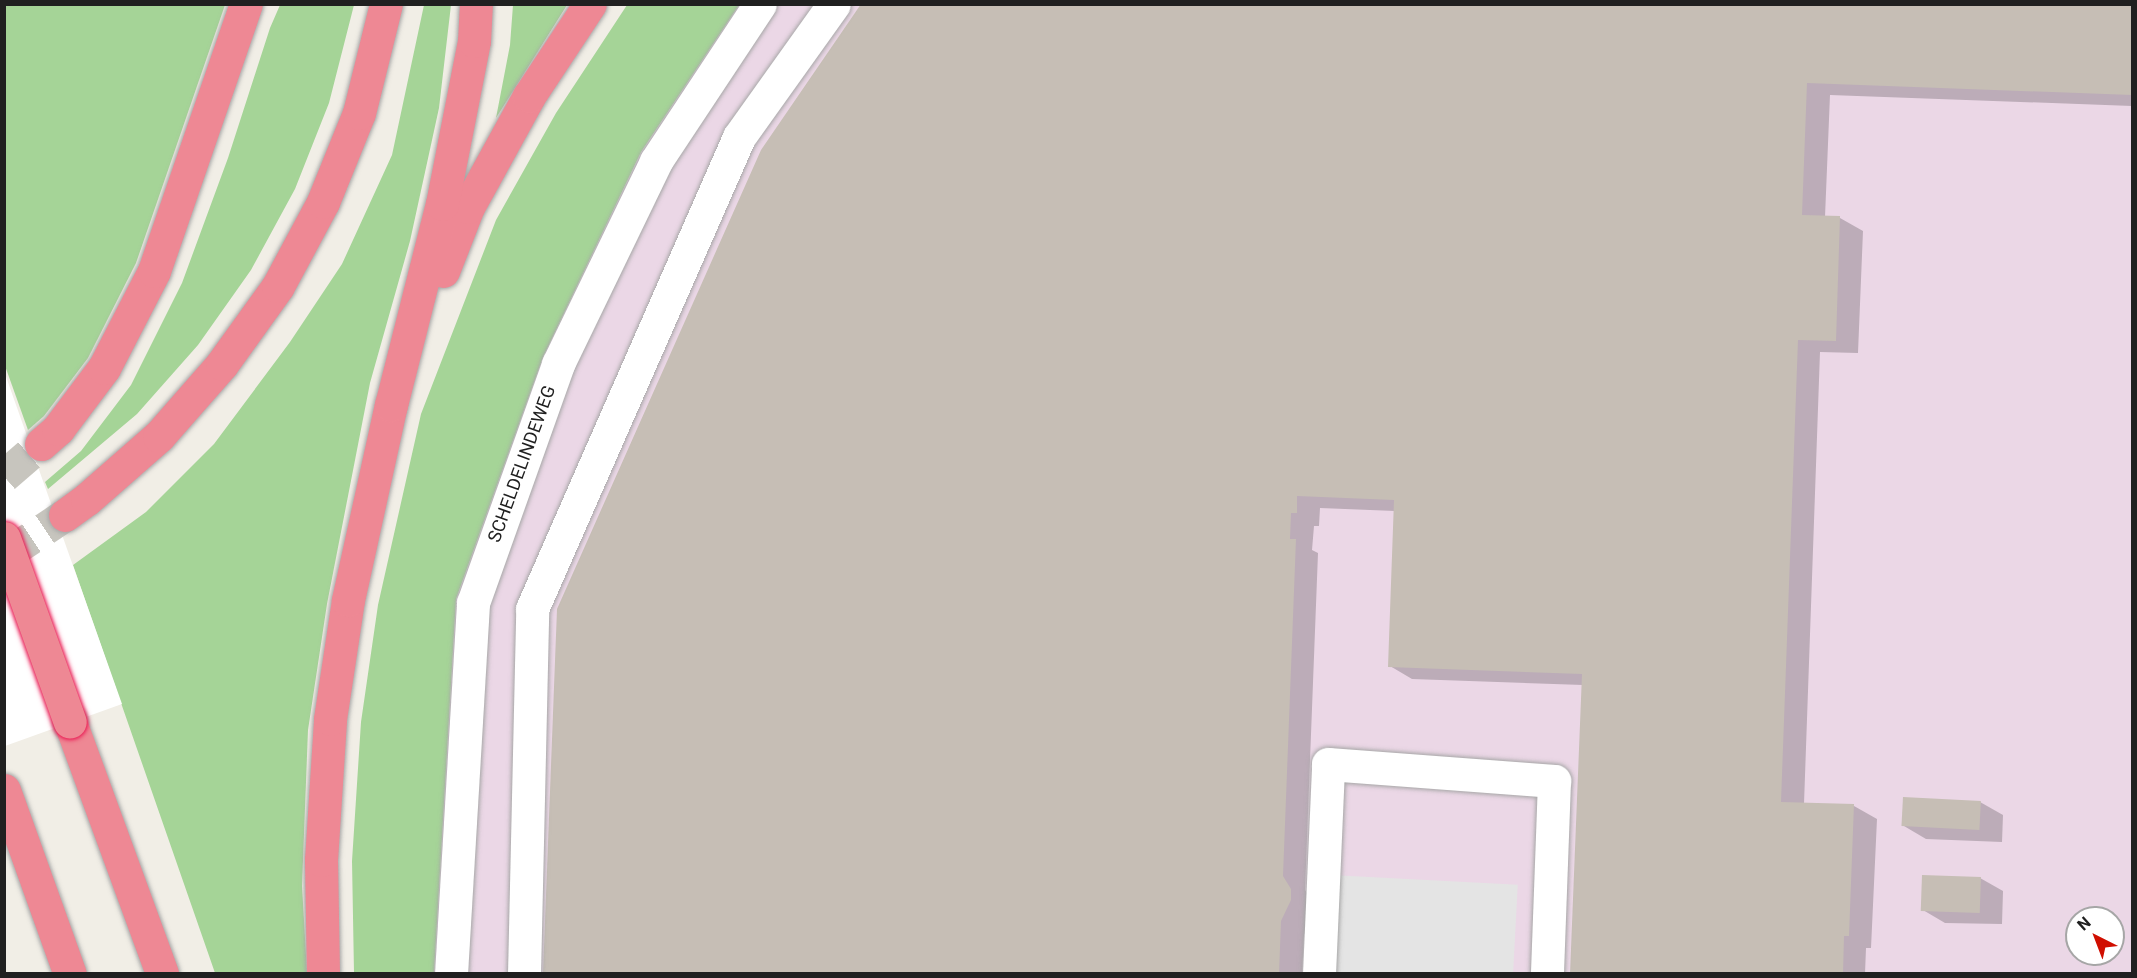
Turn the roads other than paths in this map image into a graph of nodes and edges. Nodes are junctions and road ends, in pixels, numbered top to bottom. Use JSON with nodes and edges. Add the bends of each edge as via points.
{"nodes":[{"id":1,"x":246,"y":4,"type":"edge"},
{"id":2,"x":386,"y":4,"type":"edge"},
{"id":3,"x":476,"y":4,"type":"edge"},
{"id":4,"x":590,"y":4,"type":"edge"},
{"id":5,"x":760,"y":4,"type":"edge"},
{"id":6,"x":834,"y":4,"type":"edge"},
{"id":7,"x":392,"y":405,"type":"junction"},
{"id":8,"x":41,"y":444,"type":"tunnel mouth"},
{"id":9,"x":65,"y":515,"type":"tunnel mouth"},
{"id":10,"x":4,"y":538,"type":"edge"},
{"id":11,"x":4,"y":790,"type":"edge"},
{"id":12,"x":70,"y":974,"type":"edge"},
{"id":13,"x":162,"y":974,"type":"edge"},
{"id":14,"x":323,"y":974,"type":"edge"},
{"id":15,"x":451,"y":974,"type":"edge"},
{"id":16,"x":524,"y":974,"type":"edge"},
{"id":17,"x":1319,"y":974,"type":"edge"},
{"id":18,"x":1548,"y":974,"type":"edge"}],
"edges":[{"from":1,"to":8,"type":"highway","via":[[154,271],[104,368],[58,429]]},
{"from":2,"to":9,"type":"highway","via":[[359,113],[323,202],[278,286],[222,364],[159,436]]},
{"from":3,"to":7,"type":"highway","via":[[474,41],[442,204]]},
{"from":4,"to":7,"type":"highway","via":[[530,96],[468,207]]},
{"from":5,"to":15,"type":"street","name":"SCHELDELINDEWEG","via":[[656,160],[563,353],[473,603]]},
{"from":6,"to":16,"type":"street","via":[[739,137],[532,609]]},
{"from":7,"to":14,"type":"highway","via":[[348,600],[330,719],[321,860]]},
{"from":10,"to":13,"type":"highway","bridge":true},
{"from":11,"to":12,"type":"highway"},
{"from":17,"to":18,"type":"street","via":[[1328,764],[1554,781]]}]}
